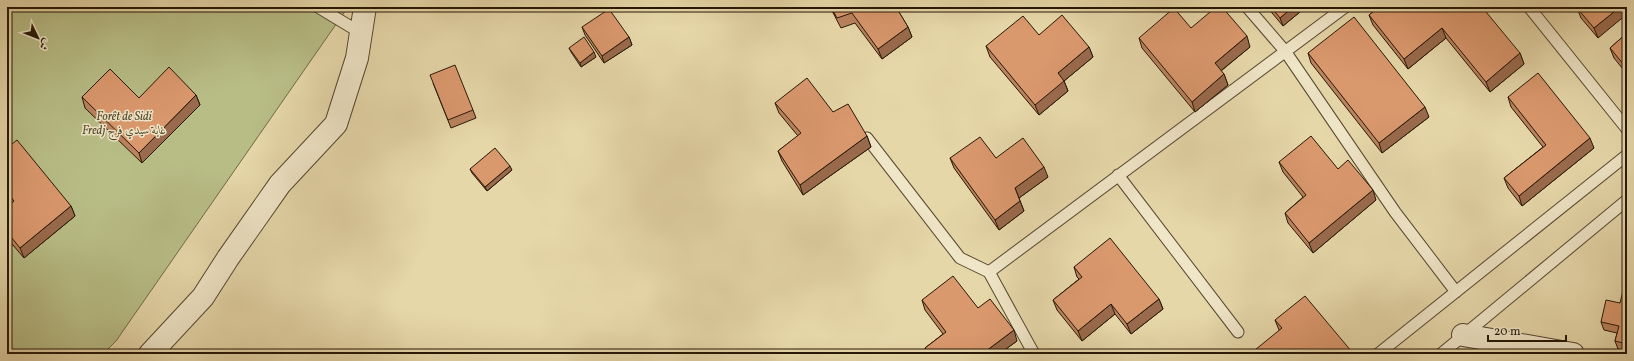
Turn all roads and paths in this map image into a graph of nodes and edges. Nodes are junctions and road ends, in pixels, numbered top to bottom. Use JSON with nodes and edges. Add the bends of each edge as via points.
{"nodes":[{"id":1,"x":318,"y":7,"type":"edge"},
{"id":2,"x":365,"y":7,"type":"edge"},
{"id":3,"x":1246,"y":7,"type":"edge"},
{"id":4,"x":1345,"y":7,"type":"edge"},
{"id":5,"x":1529,"y":7,"type":"edge"},
{"id":6,"x":361,"y":33,"type":"junction"},
{"id":7,"x":1285,"y":51,"type":"junction"},
{"id":8,"x":1627,"y":129,"type":"edge"},
{"id":9,"x":867,"y":138,"type":"edge"},
{"id":10,"x":1627,"y":155,"type":"edge"},
{"id":11,"x":1118,"y":175,"type":"junction"},
{"id":12,"x":1627,"y":200,"type":"edge"},
{"id":13,"x":989,"y":272,"type":"junction"},
{"id":14,"x":1456,"y":292,"type":"junction"},
{"id":15,"x":1238,"y":332,"type":"dead end"},
{"id":16,"x":1463,"y":335,"type":"junction"},
{"id":17,"x":150,"y":354,"type":"edge"},
{"id":18,"x":1034,"y":354,"type":"edge"},
{"id":19,"x":1378,"y":354,"type":"edge"},
{"id":20,"x":1441,"y":354,"type":"edge"},
{"id":21,"x":1573,"y":354,"type":"edge"}],
"edges":[{"from":1,"to":6,"type":"lane"},
{"from":2,"to":6,"type":"street"},
{"from":3,"to":7,"type":"lane"},
{"from":4,"to":7,"type":"lane"},
{"from":5,"to":8,"type":"lane"},
{"from":6,"to":17,"type":"street","via":[[357,58],[336,124],[280,184],[203,297]]},
{"from":7,"to":11,"type":"lane"},
{"from":7,"to":14,"type":"lane","via":[[1394,212]]},
{"from":9,"to":13,"type":"lane","via":[[960,258]]},
{"from":10,"to":14,"type":"lane"},
{"from":11,"to":13,"type":"lane"},
{"from":11,"to":15,"type":"lane"},
{"from":12,"to":16,"type":"lane"},
{"from":13,"to":18,"type":"lane"},
{"from":14,"to":19,"type":"lane"},
{"from":16,"to":20,"type":"lane"},
{"from":16,"to":21,"type":"street"}]}
